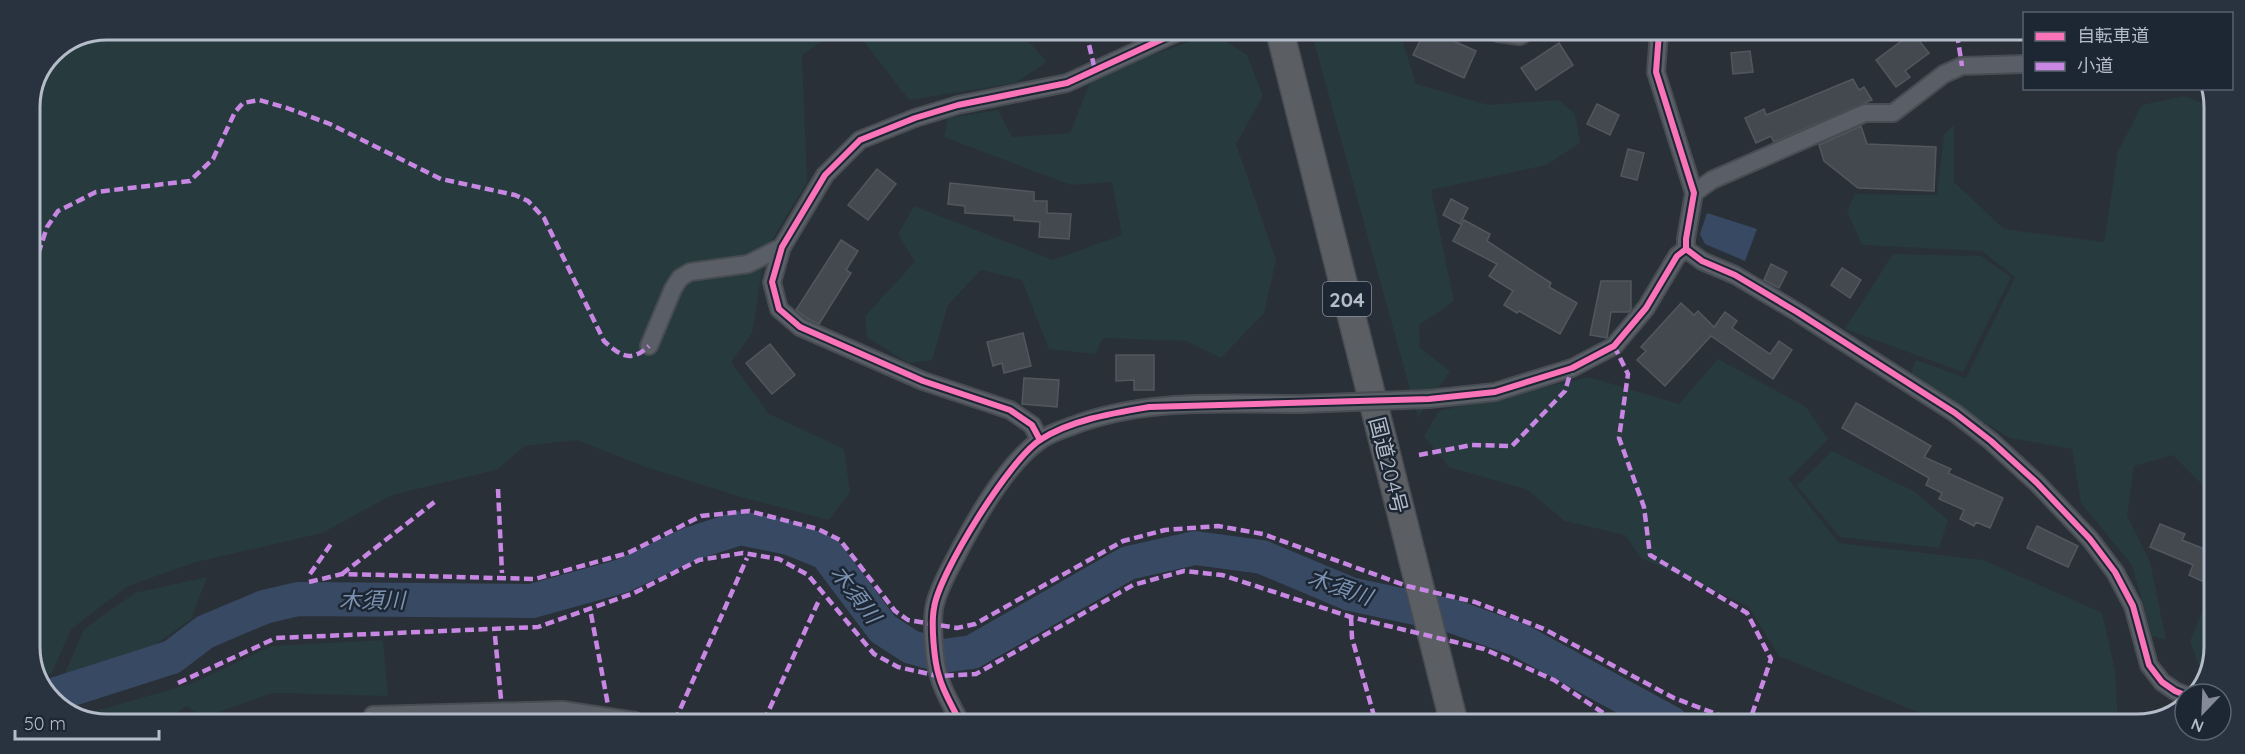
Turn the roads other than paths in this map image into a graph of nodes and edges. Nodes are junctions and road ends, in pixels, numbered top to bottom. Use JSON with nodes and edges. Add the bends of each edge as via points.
{"nodes":[{"id":1,"x":1161,"y":40,"type":"edge"},
{"id":2,"x":1282,"y":40,"type":"edge"},
{"id":3,"x":1658,"y":40,"type":"edge"},
{"id":4,"x":2023,"y":64,"type":"edge"},
{"id":5,"x":1694,"y":193,"type":"junction"},
{"id":6,"x":782,"y":248,"type":"junction"},
{"id":7,"x":1686,"y":249,"type":"junction"},
{"id":8,"x":649,"y":346,"type":"dead end"},
{"id":9,"x":1040,"y":440,"type":"junction"},
{"id":10,"x":2173,"y":690,"type":"edge"},
{"id":11,"x":411,"y":714,"type":"edge"},
{"id":12,"x":589,"y":714,"type":"edge"},
{"id":13,"x":957,"y":714,"type":"edge"},
{"id":14,"x":1452,"y":714,"type":"edge"}],
"edges":[{"from":1,"to":6,"type":"street","via":[[1067,83],[958,105],[860,140],[825,175]]},
{"from":2,"to":14,"type":"highway","name":"国道204号","number":"204"},
{"from":3,"to":5,"type":"street","via":[[1656,72]]},
{"from":4,"to":5,"type":"street","via":[[1962,66],[1944,74],[1893,113],[1865,113],[1712,180]]},
{"from":5,"to":7,"type":"street"},
{"from":6,"to":8,"type":"street","via":[[748,264],[690,272],[680,278]]},
{"from":6,"to":9,"type":"street","via":[[772,282],[779,309],[800,327],[923,381],[1010,410],[1032,425]]},
{"from":7,"to":9,"type":"street","bridge":true,"via":[[1677,256],[1646,308],[1614,346],[1572,368],[1495,392],[1429,399],[1149,407],[1104,414]]},
{"from":7,"to":10,"type":"street","via":[[1797,312],[1954,412],[1991,441],[2037,483],[2115,572],[2133,606],[2149,665]]},
{"from":9,"to":13,"type":"street","via":[[1005,476],[965,540],[934,606],[938,676]]},
{"from":11,"to":12,"type":"street","via":[[562,710]]}]}
